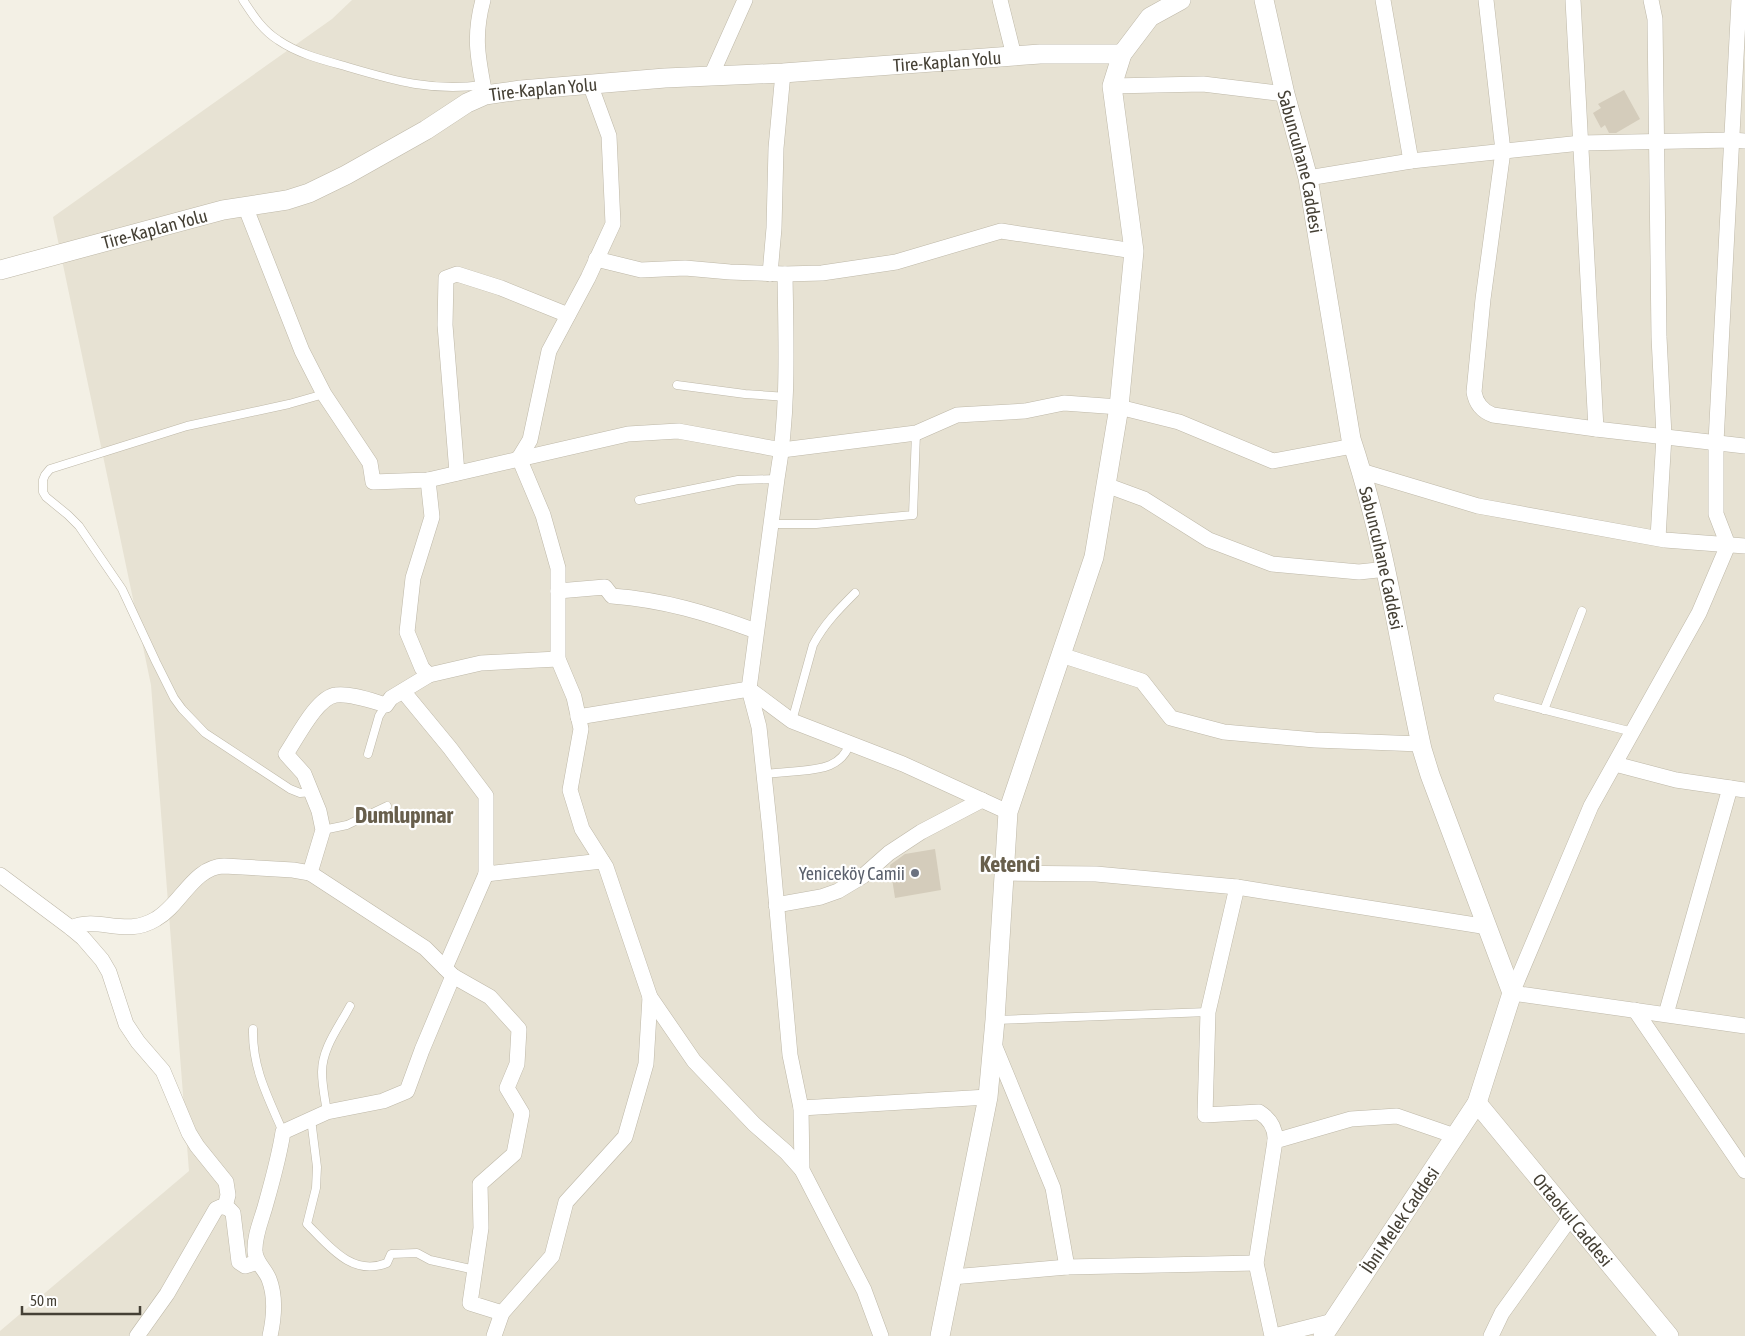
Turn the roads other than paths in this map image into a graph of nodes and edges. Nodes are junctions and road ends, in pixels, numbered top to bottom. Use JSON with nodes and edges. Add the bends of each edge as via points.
{"nodes":[{"id":1,"x":243,"y":0,"type":"edge"},
{"id":2,"x":483,"y":0,"type":"edge"},
{"id":3,"x":745,"y":0,"type":"edge"},
{"id":4,"x":1000,"y":0,"type":"edge"},
{"id":5,"x":1181,"y":0,"type":"edge"},
{"id":6,"x":1264,"y":0,"type":"edge"},
{"id":7,"x":1383,"y":0,"type":"edge"},
{"id":8,"x":1486,"y":0,"type":"edge"},
{"id":9,"x":1573,"y":0,"type":"edge"},
{"id":10,"x":1651,"y":0,"type":"edge"},
{"id":11,"x":1739,"y":0,"type":"edge"},
{"id":12,"x":1122,"y":54,"type":"junction"},
{"id":13,"x":1014,"y":56,"type":"junction"},
{"id":14,"x":784,"y":73,"type":"junction"},
{"id":15,"x":710,"y":76,"type":"junction"},
{"id":16,"x":590,"y":84,"type":"junction"},
{"id":17,"x":1112,"y":86,"type":"junction"},
{"id":18,"x":484,"y":90,"type":"junction"},
{"id":19,"x":1285,"y":94,"type":"junction"},
{"id":20,"x":1739,"y":141,"type":"edge"},
{"id":21,"x":1656,"y":142,"type":"junction"},
{"id":22,"x":1581,"y":143,"type":"junction"},
{"id":23,"x":1503,"y":152,"type":"junction"},
{"id":24,"x":1411,"y":161,"type":"junction"},
{"id":25,"x":1308,"y":178,"type":"junction"},
{"id":26,"x":245,"y":206,"type":"junction"},
{"id":27,"x":1134,"y":251,"type":"junction"},
{"id":28,"x":596,"y":259,"type":"junction"},
{"id":29,"x":0,"y":270,"type":"edge"},
{"id":30,"x":778,"y":274,"type":"junction"},
{"id":31,"x":568,"y":314,"type":"junction"},
{"id":32,"x":677,"y":385,"type":"dead end"},
{"id":33,"x":324,"y":394,"type":"junction"},
{"id":34,"x":786,"y":396,"type":"junction"},
{"id":35,"x":1119,"y":407,"type":"junction"},
{"id":36,"x":1596,"y":429,"type":"junction"},
{"id":37,"x":916,"y":433,"type":"junction"},
{"id":38,"x":1664,"y":436,"type":"junction"},
{"id":39,"x":1716,"y":442,"type":"junction"},
{"id":40,"x":1353,"y":446,"type":"junction"},
{"id":41,"x":1745,"y":446,"type":"edge"},
{"id":42,"x":782,"y":450,"type":"junction"},
{"id":43,"x":519,"y":458,"type":"junction"},
{"id":44,"x":1361,"y":471,"type":"junction"},
{"id":45,"x":457,"y":473,"type":"junction"},
{"id":46,"x":428,"y":480,"type":"junction"},
{"id":47,"x":776,"y":480,"type":"junction"},
{"id":48,"x":1106,"y":485,"type":"junction"},
{"id":49,"x":639,"y":500,"type":"dead end"},
{"id":50,"x":770,"y":524,"type":"junction"},
{"id":51,"x":1658,"y":538,"type":"junction"},
{"id":52,"x":1728,"y":545,"type":"junction"},
{"id":53,"x":1745,"y":546,"type":"edge"},
{"id":54,"x":1387,"y":569,"type":"junction"},
{"id":55,"x":558,"y":591,"type":"junction"},
{"id":56,"x":855,"y":594,"type":"dead end"},
{"id":57,"x":1582,"y":611,"type":"dead end"},
{"id":58,"x":756,"y":631,"type":"junction"},
{"id":59,"x":1061,"y":655,"type":"junction"},
{"id":60,"x":558,"y":659,"type":"junction"},
{"id":61,"x":429,"y":675,"type":"junction"},
{"id":62,"x":749,"y":689,"type":"junction"},
{"id":63,"x":403,"y":691,"type":"junction"},
{"id":64,"x":1498,"y":698,"type":"dead end"},
{"id":65,"x":386,"y":705,"type":"junction"},
{"id":66,"x":1544,"y":710,"type":"junction"},
{"id":67,"x":578,"y":717,"type":"junction"},
{"id":68,"x":792,"y":720,"type":"junction"},
{"id":69,"x":1633,"y":732,"type":"junction"},
{"id":70,"x":850,"y":743,"type":"junction"},
{"id":71,"x":1421,"y":744,"type":"junction"},
{"id":72,"x":368,"y":754,"type":"dead end"},
{"id":73,"x":1615,"y":764,"type":"junction"},
{"id":74,"x":764,"y":774,"type":"junction"},
{"id":75,"x":1730,"y":788,"type":"junction"},
{"id":76,"x":1745,"y":790,"type":"edge"},
{"id":77,"x":312,"y":792,"type":"junction"},
{"id":78,"x":982,"y":800,"type":"junction"},
{"id":79,"x":387,"y":806,"type":"dead end"},
{"id":80,"x":1008,"y":812,"type":"junction"},
{"id":81,"x":323,"y":830,"type":"junction"},
{"id":82,"x":602,"y":861,"type":"junction"},
{"id":83,"x":310,"y":873,"type":"junction"},
{"id":84,"x":1004,"y":873,"type":"junction"},
{"id":85,"x":486,"y":874,"type":"junction"},
{"id":86,"x":0,"y":875,"type":"edge"},
{"id":87,"x":1237,"y":887,"type":"junction"},
{"id":88,"x":776,"y":905,"type":"junction"},
{"id":89,"x":1488,"y":927,"type":"junction"},
{"id":90,"x":71,"y":928,"type":"junction"},
{"id":91,"x":449,"y":972,"type":"junction"},
{"id":92,"x":1512,"y":992,"type":"junction"},
{"id":93,"x":650,"y":997,"type":"junction"},
{"id":94,"x":350,"y":1006,"type":"dead end"},
{"id":95,"x":1635,"y":1010,"type":"junction"},
{"id":96,"x":1208,"y":1012,"type":"junction"},
{"id":97,"x":1666,"y":1014,"type":"junction"},
{"id":98,"x":995,"y":1020,"type":"junction"},
{"id":99,"x":1745,"y":1026,"type":"edge"},
{"id":100,"x":253,"y":1029,"type":"dead end"},
{"id":101,"x":993,"y":1042,"type":"junction"},
{"id":102,"x":988,"y":1097,"type":"junction"},
{"id":103,"x":1477,"y":1103,"type":"junction"},
{"id":104,"x":801,"y":1108,"type":"junction"},
{"id":105,"x":326,"y":1112,"type":"junction"},
{"id":106,"x":311,"y":1119,"type":"junction"},
{"id":107,"x":283,"y":1132,"type":"junction"},
{"id":108,"x":1455,"y":1136,"type":"junction"},
{"id":109,"x":1275,"y":1141,"type":"junction"},
{"id":110,"x":802,"y":1170,"type":"junction"},
{"id":111,"x":1745,"y":1171,"type":"edge"},
{"id":112,"x":225,"y":1207,"type":"junction"},
{"id":113,"x":1571,"y":1217,"type":"junction"},
{"id":114,"x":258,"y":1262,"type":"junction"},
{"id":115,"x":1256,"y":1263,"type":"junction"},
{"id":116,"x":1067,"y":1267,"type":"junction"},
{"id":117,"x":475,"y":1270,"type":"junction"},
{"id":118,"x":952,"y":1277,"type":"junction"},
{"id":119,"x":502,"y":1313,"type":"junction"},
{"id":120,"x":1333,"y":1320,"type":"junction"},
{"id":121,"x":137,"y":1336,"type":"edge"},
{"id":122,"x":270,"y":1336,"type":"edge"},
{"id":123,"x":494,"y":1336,"type":"edge"},
{"id":124,"x":880,"y":1336,"type":"edge"},
{"id":125,"x":940,"y":1336,"type":"edge"},
{"id":126,"x":1273,"y":1336,"type":"edge"},
{"id":127,"x":1322,"y":1336,"type":"edge"},
{"id":128,"x":1491,"y":1336,"type":"edge"},
{"id":129,"x":1669,"y":1336,"type":"edge"}],
"edges":[{"from":1,"to":18,"type":"lane","via":[[267,31],[287,46],[310,56],[413,85]]},
{"from":2,"to":18,"type":"street","via":[[476,39]]},
{"from":3,"to":15,"type":"street"},
{"from":4,"to":13,"type":"street"},
{"from":5,"to":12,"type":"street","via":[[1150,17]]},
{"from":6,"to":19,"type":"street","name":"Sabuncuhane Caddesi"},
{"from":7,"to":24,"type":"street"},
{"from":8,"to":23,"type":"street"},
{"from":9,"to":22,"type":"street"},
{"from":10,"to":21,"type":"street","via":[[1655,19]]},
{"from":11,"to":20,"type":"street"},
{"from":12,"to":13,"type":"street","name":"Tire-Kaplan Yolu"},
{"from":12,"to":17,"type":"street"},
{"from":13,"to":14,"type":"street","name":"Tire-Kaplan Yolu"},
{"from":14,"to":15,"type":"street","name":"Tire-Kaplan Yolu"},
{"from":14,"to":30,"type":"street","via":[[776,148],[774,228]]},
{"from":15,"to":16,"type":"street","name":"Tire-Kaplan Yolu"},
{"from":16,"to":18,"type":"street","name":"Tire-Kaplan Yolu"},
{"from":16,"to":28,"type":"street","via":[[609,136],[613,224]]},
{"from":17,"to":19,"type":"street","via":[[1203,84]]},
{"from":17,"to":27,"type":"street"},
{"from":18,"to":26,"type":"street","name":"Tire-Kaplan Yolu","via":[[426,130],[329,185],[287,200]]},
{"from":19,"to":25,"type":"street","name":"Sabuncuhane Caddesi"},
{"from":20,"to":21,"type":"street"},
{"from":20,"to":39,"type":"street"},
{"from":21,"to":22,"type":"street"},
{"from":21,"to":38,"type":"street"},
{"from":22,"to":23,"type":"street"},
{"from":22,"to":36,"type":"street"},
{"from":23,"to":24,"type":"street"},
{"from":23,"to":36,"type":"street","via":[[1483,299],[1475,397],[1479,406],[1493,415]]},
{"from":24,"to":25,"type":"street"},
{"from":25,"to":40,"type":"street","name":"Sabuncuhane Caddesi"},
{"from":26,"to":29,"type":"street","name":"Tire-Kaplan Yolu"},
{"from":26,"to":33,"type":"street","via":[[302,351]]},
{"from":27,"to":30,"type":"street","via":[[1000,231],[896,262],[822,273]]},
{"from":27,"to":35,"type":"street"},
{"from":28,"to":30,"type":"street","via":[[641,270],[685,268]]},
{"from":28,"to":31,"type":"street"},
{"from":30,"to":34,"type":"street"},
{"from":31,"to":43,"type":"street","via":[[549,351],[530,440]]},
{"from":31,"to":45,"type":"street","via":[[456,274],[446,278],[445,325]]},
{"from":32,"to":34,"type":"lane"},
{"from":33,"to":46,"type":"street","via":[[370,463],[373,482]]},
{"from":33,"to":77,"type":"lane","via":[[187,426],[50,469],[42,486],[48,500],[79,526],[122,589],[174,698],[190,719],[290,789],[300,793]]},
{"from":34,"to":42,"type":"street"},
{"from":35,"to":37,"type":"street","via":[[1064,403],[1024,411],[958,415]]},
{"from":35,"to":40,"type":"street","via":[[1179,422],[1273,461]]},
{"from":35,"to":48,"type":"street"},
{"from":36,"to":38,"type":"street"},
{"from":37,"to":42,"type":"street"},
{"from":37,"to":50,"type":"lane","via":[[914,515],[816,524]]},
{"from":38,"to":39,"type":"street"},
{"from":38,"to":51,"type":"street"},
{"from":39,"to":41,"type":"street"},
{"from":39,"to":52,"type":"street","via":[[1716,514]]},
{"from":40,"to":44,"type":"street","name":"Sabuncuhane Caddesi"},
{"from":42,"to":43,"type":"street","via":[[678,431],[628,434]]},
{"from":42,"to":47,"type":"street"},
{"from":43,"to":45,"type":"street"},
{"from":43,"to":55,"type":"street","via":[[543,515],[558,568]]},
{"from":44,"to":51,"type":"street","via":[[1478,506]]},
{"from":44,"to":54,"type":"street","name":"Sabuncuhane Caddesi"},
{"from":45,"to":46,"type":"street"},
{"from":46,"to":61,"type":"street","via":[[432,517],[413,578],[407,632],[422,668]]},
{"from":47,"to":49,"type":"lane","via":[[738,480]]},
{"from":47,"to":50,"type":"street"},
{"from":48,"to":54,"type":"street","via":[[1144,499],[1209,540],[1272,564],[1359,572]]},
{"from":48,"to":59,"type":"street","via":[[1094,557]]},
{"from":50,"to":58,"type":"street"},
{"from":51,"to":52,"type":"street"},
{"from":52,"to":53,"type":"street"},
{"from":52,"to":69,"type":"street","via":[[1699,613]]},
{"from":54,"to":71,"type":"street","name":"Sabuncuhane Caddesi"},
{"from":55,"to":58,"type":"street","via":[[605,587],[612,596],[675,604]]},
{"from":55,"to":60,"type":"street"},
{"from":56,"to":68,"type":"lane","via":[[830,619],[813,645]]},
{"from":57,"to":66,"type":"lane"},
{"from":58,"to":62,"type":"street"},
{"from":59,"to":71,"type":"street","via":[[1142,681],[1171,718],[1224,732]]},
{"from":59,"to":80,"type":"street"},
{"from":60,"to":61,"type":"street","via":[[481,663]]},
{"from":60,"to":67,"type":"street","via":[[574,697]]},
{"from":61,"to":63,"type":"street"},
{"from":62,"to":67,"type":"street"},
{"from":62,"to":68,"type":"street"},
{"from":62,"to":74,"type":"street"},
{"from":63,"to":65,"type":"street","via":[[390,698]]},
{"from":63,"to":85,"type":"street","via":[[486,796]]},
{"from":64,"to":66,"type":"lane"},
{"from":65,"to":72,"type":"lane"},
{"from":65,"to":77,"type":"street","via":[[342,695],[320,702],[286,754],[304,774]]},
{"from":66,"to":69,"type":"lane"},
{"from":67,"to":82,"type":"street","via":[[581,729],[570,790],[582,829]]},
{"from":68,"to":70,"type":"street"},
{"from":69,"to":73,"type":"street"},
{"from":70,"to":74,"type":"lane","via":[[840,760],[824,768]]},
{"from":70,"to":78,"type":"street"},
{"from":71,"to":89,"type":"street","name":"Sabuncuhane Caddesi"},
{"from":73,"to":75,"type":"street","via":[[1676,780]]},
{"from":73,"to":92,"type":"street","via":[[1591,806]]},
{"from":74,"to":88,"type":"street"},
{"from":75,"to":76,"type":"street"},
{"from":75,"to":97,"type":"street"},
{"from":77,"to":81,"type":"street"},
{"from":78,"to":80,"type":"street"},
{"from":78,"to":88,"type":"street","via":[[921,832],[838,891]]},
{"from":79,"to":81,"type":"lane","via":[[347,825]]},
{"from":80,"to":84,"type":"street"},
{"from":81,"to":83,"type":"street"},
{"from":82,"to":85,"type":"street"},
{"from":82,"to":93,"type":"street"},
{"from":83,"to":90,"type":"street","via":[[213,867],[203,873],[164,914],[148,924],[118,928],[86,923]]},
{"from":83,"to":91,"type":"street","via":[[425,948]]},
{"from":84,"to":87,"type":"street","via":[[1096,874]]},
{"from":84,"to":98,"type":"street"},
{"from":85,"to":91,"type":"street"},
{"from":86,"to":90,"type":"street"},
{"from":87,"to":89,"type":"street"},
{"from":87,"to":96,"type":"street"},
{"from":88,"to":104,"type":"street","via":[[790,1055]]},
{"from":89,"to":92,"type":"street","name":"Sabuncuhane Caddesi"},
{"from":90,"to":112,"type":"street","via":[[102,960],[126,1024],[163,1071],[189,1133],[226,1182],[228,1195]]},
{"from":91,"to":105,"type":"street","via":[[407,1092],[383,1101]]},
{"from":91,"to":117,"type":"street","via":[[490,996],[519,1029],[516,1064],[507,1088],[522,1113],[514,1154],[480,1184],[481,1228]]},
{"from":92,"to":95,"type":"street"},
{"from":92,"to":103,"type":"street"},
{"from":93,"to":110,"type":"street","via":[[694,1061]]},
{"from":93,"to":119,"type":"street","via":[[646,1064],[625,1137],[566,1202],[552,1256]]},
{"from":94,"to":105,"type":"lane","via":[[322,1062]]},
{"from":95,"to":97,"type":"street"},
{"from":95,"to":111,"type":"street"},
{"from":96,"to":98,"type":"lane"},
{"from":96,"to":109,"type":"street","via":[[1205,1115],[1259,1112],[1272,1124]]},
{"from":97,"to":99,"type":"street"},
{"from":98,"to":101,"type":"street"},
{"from":100,"to":107,"type":"lane","via":[[256,1066]]},
{"from":101,"to":102,"type":"street"},
{"from":101,"to":116,"type":"street","via":[[1053,1188]]},
{"from":102,"to":104,"type":"street"},
{"from":102,"to":118,"type":"street"},
{"from":103,"to":108,"type":"street","name":"İbni Melek Caddesi"},
{"from":103,"to":113,"type":"street","name":"Ortaokul Caddesi"},
{"from":104,"to":110,"type":"street"},
{"from":105,"to":106,"type":"street"},
{"from":106,"to":107,"type":"street"},
{"from":106,"to":117,"type":"lane","via":[[317,1167],[316,1188],[307,1224],[336,1254],[350,1263],[368,1267],[387,1263],[391,1254],[417,1253],[430,1260]]},
{"from":107,"to":114,"type":"street","via":[[256,1242]]},
{"from":108,"to":109,"type":"street","via":[[1397,1116],[1351,1119]]},
{"from":108,"to":120,"type":"street","name":"İbni Melek Caddesi"},
{"from":109,"to":115,"type":"street"},
{"from":110,"to":124,"type":"street","via":[[864,1290]]},
{"from":112,"to":114,"type":"street","via":[[233,1213],[240,1262],[245,1266]]},
{"from":112,"to":121,"type":"street","via":[[220,1206],[213,1212],[167,1294]]},
{"from":113,"to":128,"type":"street","via":[[1502,1313]]},
{"from":113,"to":129,"type":"street","name":"Ortaokul Caddesi"},
{"from":114,"to":122,"type":"street","via":[[269,1278],[272,1293]]},
{"from":115,"to":116,"type":"street"},
{"from":115,"to":126,"type":"street"},
{"from":116,"to":118,"type":"street"},
{"from":117,"to":119,"type":"street","via":[[470,1302]]},
{"from":118,"to":125,"type":"street"},
{"from":119,"to":123,"type":"street"},
{"from":120,"to":126,"type":"street"},
{"from":120,"to":127,"type":"street","name":"İbni Melek Caddesi"}]}
